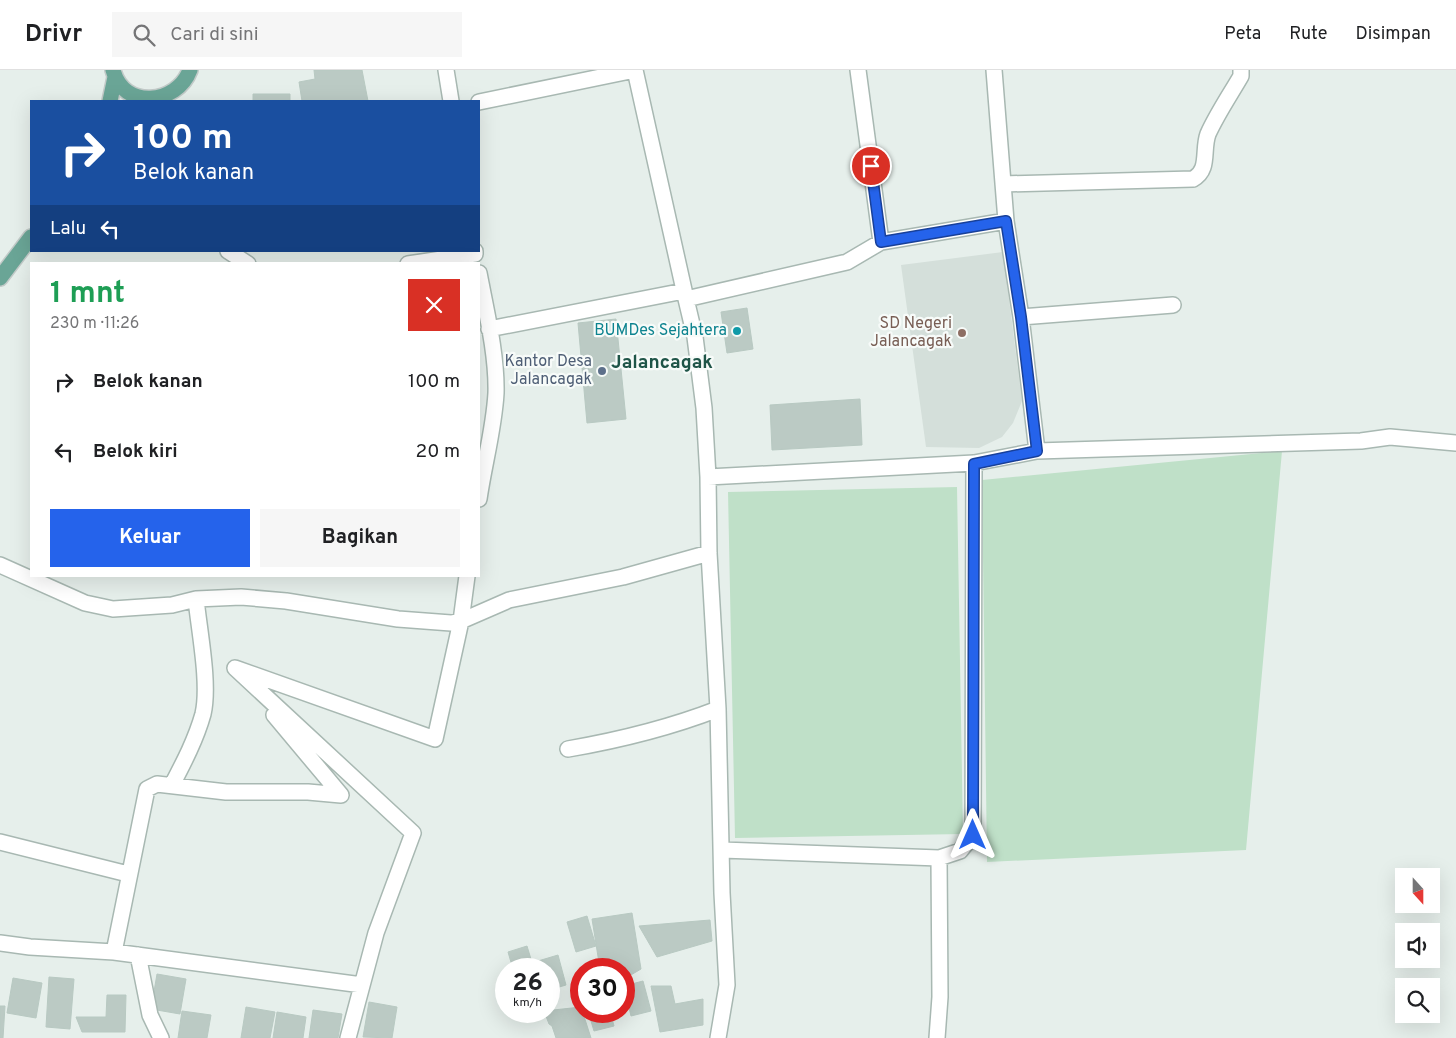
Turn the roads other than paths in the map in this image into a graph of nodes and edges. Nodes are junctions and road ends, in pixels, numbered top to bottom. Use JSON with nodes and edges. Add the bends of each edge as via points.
{"nodes":[{"id":1,"x":190,"y":70,"type":"edge"},
{"id":2,"x":446,"y":70,"type":"edge"},
{"id":3,"x":635,"y":70,"type":"edge"},
{"id":4,"x":858,"y":70,"type":"edge"},
{"id":5,"x":994,"y":70,"type":"edge"},
{"id":6,"x":1241,"y":70,"type":"edge"},
{"id":7,"x":112,"y":73,"type":"edge"},
{"id":8,"x":167,"y":98,"type":"edge"},
{"id":9,"x":110,"y":100,"type":"edge"},
{"id":10,"x":451,"y":100,"type":"edge"},
{"id":11,"x":480,"y":102,"type":"edge"},
{"id":12,"x":1003,"y":184,"type":"junction"},
{"id":13,"x":1006,"y":221,"type":"junction"},
{"id":14,"x":30,"y":238,"type":"edge"},
{"id":15,"x":881,"y":242,"type":"junction"},
{"id":16,"x":230,"y":252,"type":"edge"},
{"id":17,"x":476,"y":256,"type":"edge"},
{"id":18,"x":245,"y":262,"type":"edge"},
{"id":19,"x":425,"y":262,"type":"edge"},
{"id":20,"x":0,"y":278,"type":"edge"},
{"id":21,"x":480,"y":279,"type":"edge"},
{"id":22,"x":685,"y":295,"type":"junction"},
{"id":23,"x":1173,"y":305,"type":"dead end"},
{"id":24,"x":1021,"y":317,"type":"junction"},
{"id":25,"x":489,"y":329,"type":"junction"},
{"id":26,"x":1456,"y":443,"type":"edge"},
{"id":27,"x":1037,"y":451,"type":"junction"},
{"id":28,"x":974,"y":464,"type":"junction"},
{"id":29,"x":708,"y":477,"type":"junction"},
{"id":30,"x":480,"y":494,"type":"edge"},
{"id":31,"x":708,"y":553,"type":"junction"},
{"id":32,"x":0,"y":565,"type":"edge"},
{"id":33,"x":467,"y":577,"type":"edge"},
{"id":34,"x":196,"y":598,"type":"junction"},
{"id":35,"x":462,"y":621,"type":"junction"},
{"id":36,"x":235,"y":668,"type":"junction"},
{"id":37,"x":718,"y":709,"type":"junction"},
{"id":38,"x":568,"y":749,"type":"dead end"},
{"id":39,"x":172,"y":785,"type":"junction"},
{"id":40,"x":0,"y":842,"type":"edge"},
{"id":41,"x":722,"y":850,"type":"junction"},
{"id":42,"x":940,"y":858,"type":"junction"},
{"id":43,"x":128,"y":874,"type":"junction"},
{"id":44,"x":0,"y":943,"type":"edge"},
{"id":45,"x":114,"y":952,"type":"junction"},
{"id":46,"x":138,"y":955,"type":"junction"},
{"id":47,"x":362,"y":985,"type":"junction"},
{"id":48,"x":161,"y":1038,"type":"edge"},
{"id":49,"x":348,"y":1038,"type":"edge"},
{"id":50,"x":718,"y":1038,"type":"edge"},
{"id":51,"x":937,"y":1038,"type":"edge"}],
"edges":[{"from":1,"to":8,"type":"main road","via":[[180,87]]},
{"from":2,"to":10,"type":"street"},
{"from":3,"to":11,"type":"street"},
{"from":3,"to":22,"type":"street"},
{"from":4,"to":15,"type":"street"},
{"from":5,"to":12,"type":"street"},
{"from":6,"to":12,"type":"street","via":[[1241,76],[1207,135],[1203,169],[1193,180]]},
{"from":7,"to":8,"type":"main road","via":[[122,88],[133,95],[146,99]]},
{"from":7,"to":9,"type":"main road"},
{"from":12,"to":13,"type":"street"},
{"from":13,"to":15,"type":"street"},
{"from":13,"to":24,"type":"street"},
{"from":14,"to":20,"type":"main road"},
{"from":15,"to":22,"type":"street","via":[[847,262]]},
{"from":16,"to":18,"type":"street"},
{"from":17,"to":19,"type":"street"},
{"from":21,"to":25,"type":"street"},
{"from":22,"to":25,"type":"street"},
{"from":22,"to":29,"type":"street","via":[[695,336]]},
{"from":23,"to":24,"type":"street"},
{"from":24,"to":27,"type":"street"},
{"from":25,"to":30,"type":"street","via":[[496,391]]},
{"from":26,"to":27,"type":"street","via":[[1390,437],[1361,441]]},
{"from":27,"to":28,"type":"street"},
{"from":28,"to":29,"type":"street"},
{"from":28,"to":42,"type":"street","via":[[973,835],[960,851]]},
{"from":29,"to":31,"type":"street"},
{"from":31,"to":35,"type":"street","via":[[623,577],[509,600]]},
{"from":31,"to":37,"type":"street"},
{"from":32,"to":34,"type":"street","via":[[85,603],[113,609],[172,605]]},
{"from":33,"to":35,"type":"street"},
{"from":34,"to":35,"type":"street","via":[[241,597],[432,623]]},
{"from":34,"to":39,"type":"street","via":[[205,691],[203,713],[191,748]]},
{"from":35,"to":36,"type":"street","via":[[435,739]]},
{"from":36,"to":39,"type":"street","via":[[341,795],[226,792]]},
{"from":36,"to":47,"type":"street","via":[[413,832],[386,903]]},
{"from":37,"to":38,"type":"street","via":[[639,735]]},
{"from":37,"to":41,"type":"street"},
{"from":39,"to":43,"type":"street","via":[[157,784],[147,789]]},
{"from":40,"to":43,"type":"street"},
{"from":41,"to":42,"type":"street"},
{"from":41,"to":50,"type":"street","via":[[727,985]]},
{"from":42,"to":51,"type":"street"},
{"from":43,"to":45,"type":"street"},
{"from":44,"to":45,"type":"street"},
{"from":45,"to":46,"type":"street"},
{"from":46,"to":47,"type":"street"},
{"from":46,"to":48,"type":"street","via":[[150,1014]]},
{"from":47,"to":49,"type":"street"}]}
